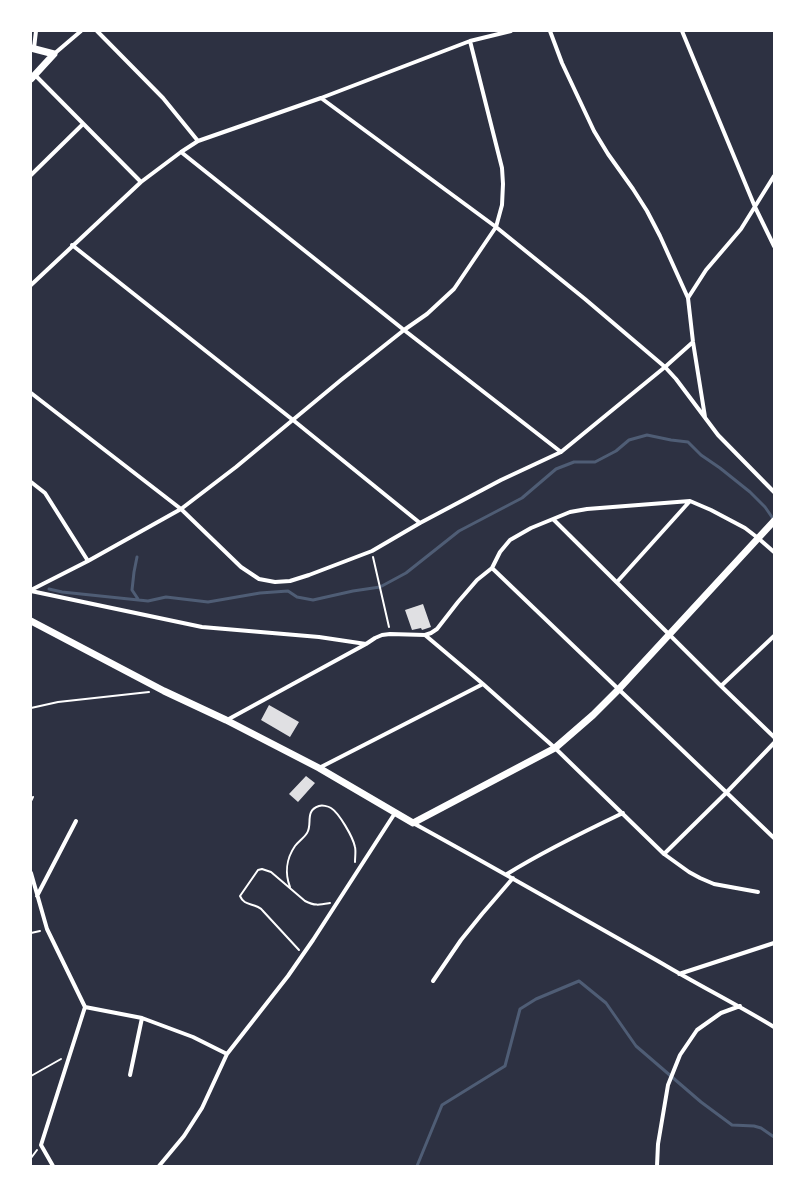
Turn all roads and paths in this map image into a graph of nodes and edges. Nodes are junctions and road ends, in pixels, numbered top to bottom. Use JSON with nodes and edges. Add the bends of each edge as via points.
{"nodes":[{"id":1,"x":36,"y":31,"type":"edge"},
{"id":2,"x":81,"y":31,"type":"edge"},
{"id":3,"x":97,"y":31,"type":"edge"},
{"id":4,"x":511,"y":31,"type":"edge"},
{"id":5,"x":550,"y":31,"type":"edge"},
{"id":6,"x":682,"y":31,"type":"edge"},
{"id":7,"x":470,"y":41,"type":"junction"},
{"id":8,"x":33,"y":48,"type":"edge"},
{"id":9,"x":54,"y":54,"type":"junction"},
{"id":10,"x":33,"y":77,"type":"edge"},
{"id":11,"x":321,"y":98,"type":"junction"},
{"id":12,"x":83,"y":124,"type":"junction"},
{"id":13,"x":198,"y":141,"type":"junction"},
{"id":14,"x":181,"y":152,"type":"junction"},
{"id":15,"x":31,"y":175,"type":"edge"},
{"id":16,"x":774,"y":176,"type":"edge"},
{"id":17,"x":141,"y":182,"type":"junction"},
{"id":18,"x":755,"y":207,"type":"junction"},
{"id":19,"x":496,"y":227,"type":"junction"},
{"id":20,"x":72,"y":245,"type":"junction"},
{"id":21,"x":774,"y":246,"type":"edge"},
{"id":22,"x":31,"y":276,"type":"edge"},
{"id":23,"x":35,"y":281,"type":"junction"},
{"id":24,"x":31,"y":285,"type":"edge"},
{"id":25,"x":688,"y":298,"type":"junction"},
{"id":26,"x":404,"y":330,"type":"junction"},
{"id":27,"x":692,"y":342,"type":"junction"},
{"id":28,"x":665,"y":367,"type":"junction"},
{"id":29,"x":31,"y":392,"type":"edge"},
{"id":30,"x":705,"y":418,"type":"junction"},
{"id":31,"x":293,"y":420,"type":"junction"},
{"id":32,"x":560,"y":452,"type":"junction"},
{"id":33,"x":31,"y":482,"type":"edge"},
{"id":34,"x":774,"y":492,"type":"edge"},
{"id":35,"x":690,"y":501,"type":"junction"},
{"id":36,"x":181,"y":508,"type":"junction"},
{"id":37,"x":553,"y":519,"type":"junction"},
{"id":38,"x":774,"y":521,"type":"edge"},
{"id":39,"x":420,"y":523,"type":"junction"},
{"id":40,"x":758,"y":538,"type":"junction"},
{"id":41,"x":372,"y":551,"type":"junction"},
{"id":42,"x":774,"y":552,"type":"edge"},
{"id":43,"x":88,"y":561,"type":"junction"},
{"id":44,"x":492,"y":568,"type":"junction"},
{"id":45,"x":617,"y":582,"type":"junction"},
{"id":46,"x":31,"y":590,"type":"edge"},
{"id":47,"x":31,"y":621,"type":"edge"},
{"id":48,"x":390,"y":634,"type":"junction"},
{"id":49,"x":425,"y":635,"type":"junction"},
{"id":50,"x":670,"y":635,"type":"junction"},
{"id":51,"x":774,"y":636,"type":"edge"},
{"id":52,"x":366,"y":644,"type":"junction"},
{"id":53,"x":483,"y":684,"type":"junction"},
{"id":54,"x":721,"y":686,"type":"junction"},
{"id":55,"x":618,"y":690,"type":"junction"},
{"id":56,"x":149,"y":692,"type":"dead end"},
{"id":57,"x":31,"y":708,"type":"edge"},
{"id":58,"x":226,"y":720,"type":"junction"},
{"id":59,"x":774,"y":737,"type":"edge"},
{"id":60,"x":774,"y":743,"type":"edge"},
{"id":61,"x":554,"y":748,"type":"junction"},
{"id":62,"x":319,"y":768,"type":"junction"},
{"id":63,"x":726,"y":793,"type":"junction"},
{"id":64,"x":33,"y":797,"type":"dead end"},
{"id":65,"x":31,"y":801,"type":"edge"},
{"id":66,"x":623,"y":813,"type":"junction"},
{"id":67,"x":396,"y":814,"type":"junction"},
{"id":68,"x":76,"y":821,"type":"dead end"},
{"id":69,"x":413,"y":823,"type":"junction"},
{"id":70,"x":774,"y":838,"type":"edge"},
{"id":71,"x":664,"y":854,"type":"junction"},
{"id":72,"x":354,"y":863,"type":"dead end"},
{"id":73,"x":31,"y":873,"type":"edge"},
{"id":74,"x":507,"y":874,"type":"junction"},
{"id":75,"x":513,"y":878,"type":"junction"},
{"id":76,"x":291,"y":889,"type":"junction"},
{"id":77,"x":758,"y":892,"type":"dead end"},
{"id":78,"x":37,"y":896,"type":"junction"},
{"id":79,"x":330,"y":902,"type":"dead end"},
{"id":80,"x":47,"y":929,"type":"junction"},
{"id":81,"x":31,"y":933,"type":"edge"},
{"id":82,"x":774,"y":943,"type":"edge"},
{"id":83,"x":299,"y":951,"type":"dead end"},
{"id":84,"x":679,"y":974,"type":"junction"},
{"id":85,"x":433,"y":981,"type":"dead end"},
{"id":86,"x":740,"y":1006,"type":"junction"},
{"id":87,"x":85,"y":1007,"type":"junction"},
{"id":88,"x":142,"y":1018,"type":"junction"},
{"id":89,"x":774,"y":1027,"type":"edge"},
{"id":90,"x":69,"y":1054,"type":"junction"},
{"id":91,"x":228,"y":1054,"type":"junction"},
{"id":92,"x":130,"y":1075,"type":"dead end"},
{"id":93,"x":31,"y":1076,"type":"edge"},
{"id":94,"x":53,"y":1166,"type":"edge"},
{"id":95,"x":159,"y":1166,"type":"edge"},
{"id":96,"x":656,"y":1166,"type":"edge"}],
"edges":[{"from":1,"to":8,"type":"street"},
{"from":2,"to":9,"type":"street"},
{"from":3,"to":13,"type":"street","via":[[163,98]]},
{"from":4,"to":7,"type":"street"},
{"from":5,"to":25,"type":"street","via":[[594,131],[647,211]]},
{"from":6,"to":18,"type":"street"},
{"from":7,"to":11,"type":"street"},
{"from":7,"to":19,"type":"street","via":[[502,168],[502,205]]},
{"from":8,"to":9,"type":"street"},
{"from":9,"to":10,"type":"street"},
{"from":10,"to":12,"type":"street"},
{"from":11,"to":13,"type":"street"},
{"from":11,"to":19,"type":"street"},
{"from":12,"to":15,"type":"street"},
{"from":12,"to":17,"type":"street"},
{"from":13,"to":14,"type":"street"},
{"from":14,"to":17,"type":"street"},
{"from":14,"to":26,"type":"street"},
{"from":16,"to":18,"type":"street"},
{"from":17,"to":20,"type":"street"},
{"from":18,"to":21,"type":"street"},
{"from":18,"to":25,"type":"street","via":[[706,270]]},
{"from":19,"to":26,"type":"street","via":[[454,290]]},
{"from":19,"to":28,"type":"street"},
{"from":20,"to":23,"type":"street"},
{"from":20,"to":31,"type":"street"},
{"from":22,"to":23,"type":"street"},
{"from":23,"to":24,"type":"street"},
{"from":25,"to":27,"type":"street"},
{"from":26,"to":31,"type":"street"},
{"from":26,"to":32,"type":"street"},
{"from":27,"to":28,"type":"street"},
{"from":27,"to":30,"type":"street"},
{"from":28,"to":30,"type":"street"},
{"from":28,"to":32,"type":"street"},
{"from":29,"to":36,"type":"street"},
{"from":30,"to":34,"type":"street","via":[[718,435]]},
{"from":31,"to":36,"type":"street"},
{"from":31,"to":39,"type":"street"},
{"from":32,"to":39,"type":"street"},
{"from":33,"to":43,"type":"street","via":[[44,493]]},
{"from":35,"to":37,"type":"street","via":[[588,509],[570,512]]},
{"from":35,"to":40,"type":"street","via":[[745,528]]},
{"from":35,"to":45,"type":"street"},
{"from":36,"to":41,"type":"street","via":[[241,567],[259,579],[290,581]]},
{"from":36,"to":43,"type":"street"},
{"from":37,"to":44,"type":"street","via":[[510,540]]},
{"from":37,"to":45,"type":"street"},
{"from":38,"to":40,"type":"street"},
{"from":39,"to":41,"type":"street"},
{"from":40,"to":42,"type":"street"},
{"from":40,"to":50,"type":"street"},
{"from":41,"to":48,"type":"path"},
{"from":43,"to":46,"type":"street"},
{"from":44,"to":49,"type":"street","via":[[477,580],[436,629]]},
{"from":44,"to":55,"type":"street"},
{"from":45,"to":50,"type":"street"},
{"from":46,"to":52,"type":"street","via":[[202,627],[319,637]]},
{"from":47,"to":58,"type":"street","via":[[164,691]]},
{"from":48,"to":49,"type":"street"},
{"from":48,"to":52,"type":"street","via":[[374,638]]},
{"from":49,"to":53,"type":"street"},
{"from":50,"to":54,"type":"street"},
{"from":50,"to":55,"type":"street"},
{"from":51,"to":54,"type":"street"},
{"from":52,"to":58,"type":"street"},
{"from":53,"to":61,"type":"street"},
{"from":53,"to":62,"type":"street"},
{"from":54,"to":59,"type":"street"},
{"from":55,"to":61,"type":"street"},
{"from":55,"to":63,"type":"street"},
{"from":56,"to":57,"type":"path","via":[[58,702]]},
{"from":58,"to":62,"type":"street"},
{"from":60,"to":63,"type":"street"},
{"from":61,"to":66,"type":"street"},
{"from":61,"to":69,"type":"street"},
{"from":62,"to":67,"type":"street"},
{"from":63,"to":70,"type":"street"},
{"from":63,"to":71,"type":"street"},
{"from":64,"to":65,"type":"path"},
{"from":66,"to":71,"type":"street"},
{"from":66,"to":74,"type":"street","via":[[569,838]]},
{"from":67,"to":69,"type":"street"},
{"from":67,"to":91,"type":"street","via":[[313,940]]},
{"from":68,"to":78,"type":"street"},
{"from":69,"to":74,"type":"street"},
{"from":71,"to":77,"type":"street","via":[[689,872],[714,884]]},
{"from":72,"to":76,"type":"path","via":[[356,847],[340,818],[332,808],[319,806],[312,810],[308,832],[295,845],[287,863],[286,871]]},
{"from":73,"to":78,"type":"street"},
{"from":74,"to":75,"type":"street"},
{"from":75,"to":84,"type":"street"},
{"from":75,"to":85,"type":"street","via":[[461,940]]},
{"from":76,"to":79,"type":"path","via":[[312,904]]},
{"from":76,"to":83,"type":"path","via":[[271,872],[262,869],[258,870],[240,896],[242,901],[264,911]]},
{"from":78,"to":80,"type":"street"},
{"from":80,"to":81,"type":"path"},
{"from":80,"to":87,"type":"street"},
{"from":82,"to":84,"type":"street"},
{"from":84,"to":86,"type":"street"},
{"from":86,"to":89,"type":"street"},
{"from":86,"to":96,"type":"street","via":[[721,1013],[697,1030],[680,1054],[668,1085]]},
{"from":87,"to":88,"type":"street"},
{"from":87,"to":90,"type":"street"},
{"from":88,"to":91,"type":"street"},
{"from":88,"to":92,"type":"street"},
{"from":90,"to":93,"type":"path"},
{"from":90,"to":94,"type":"street","via":[[41,1145]]},
{"from":91,"to":95,"type":"street","via":[[202,1108],[184,1136]]}]}
